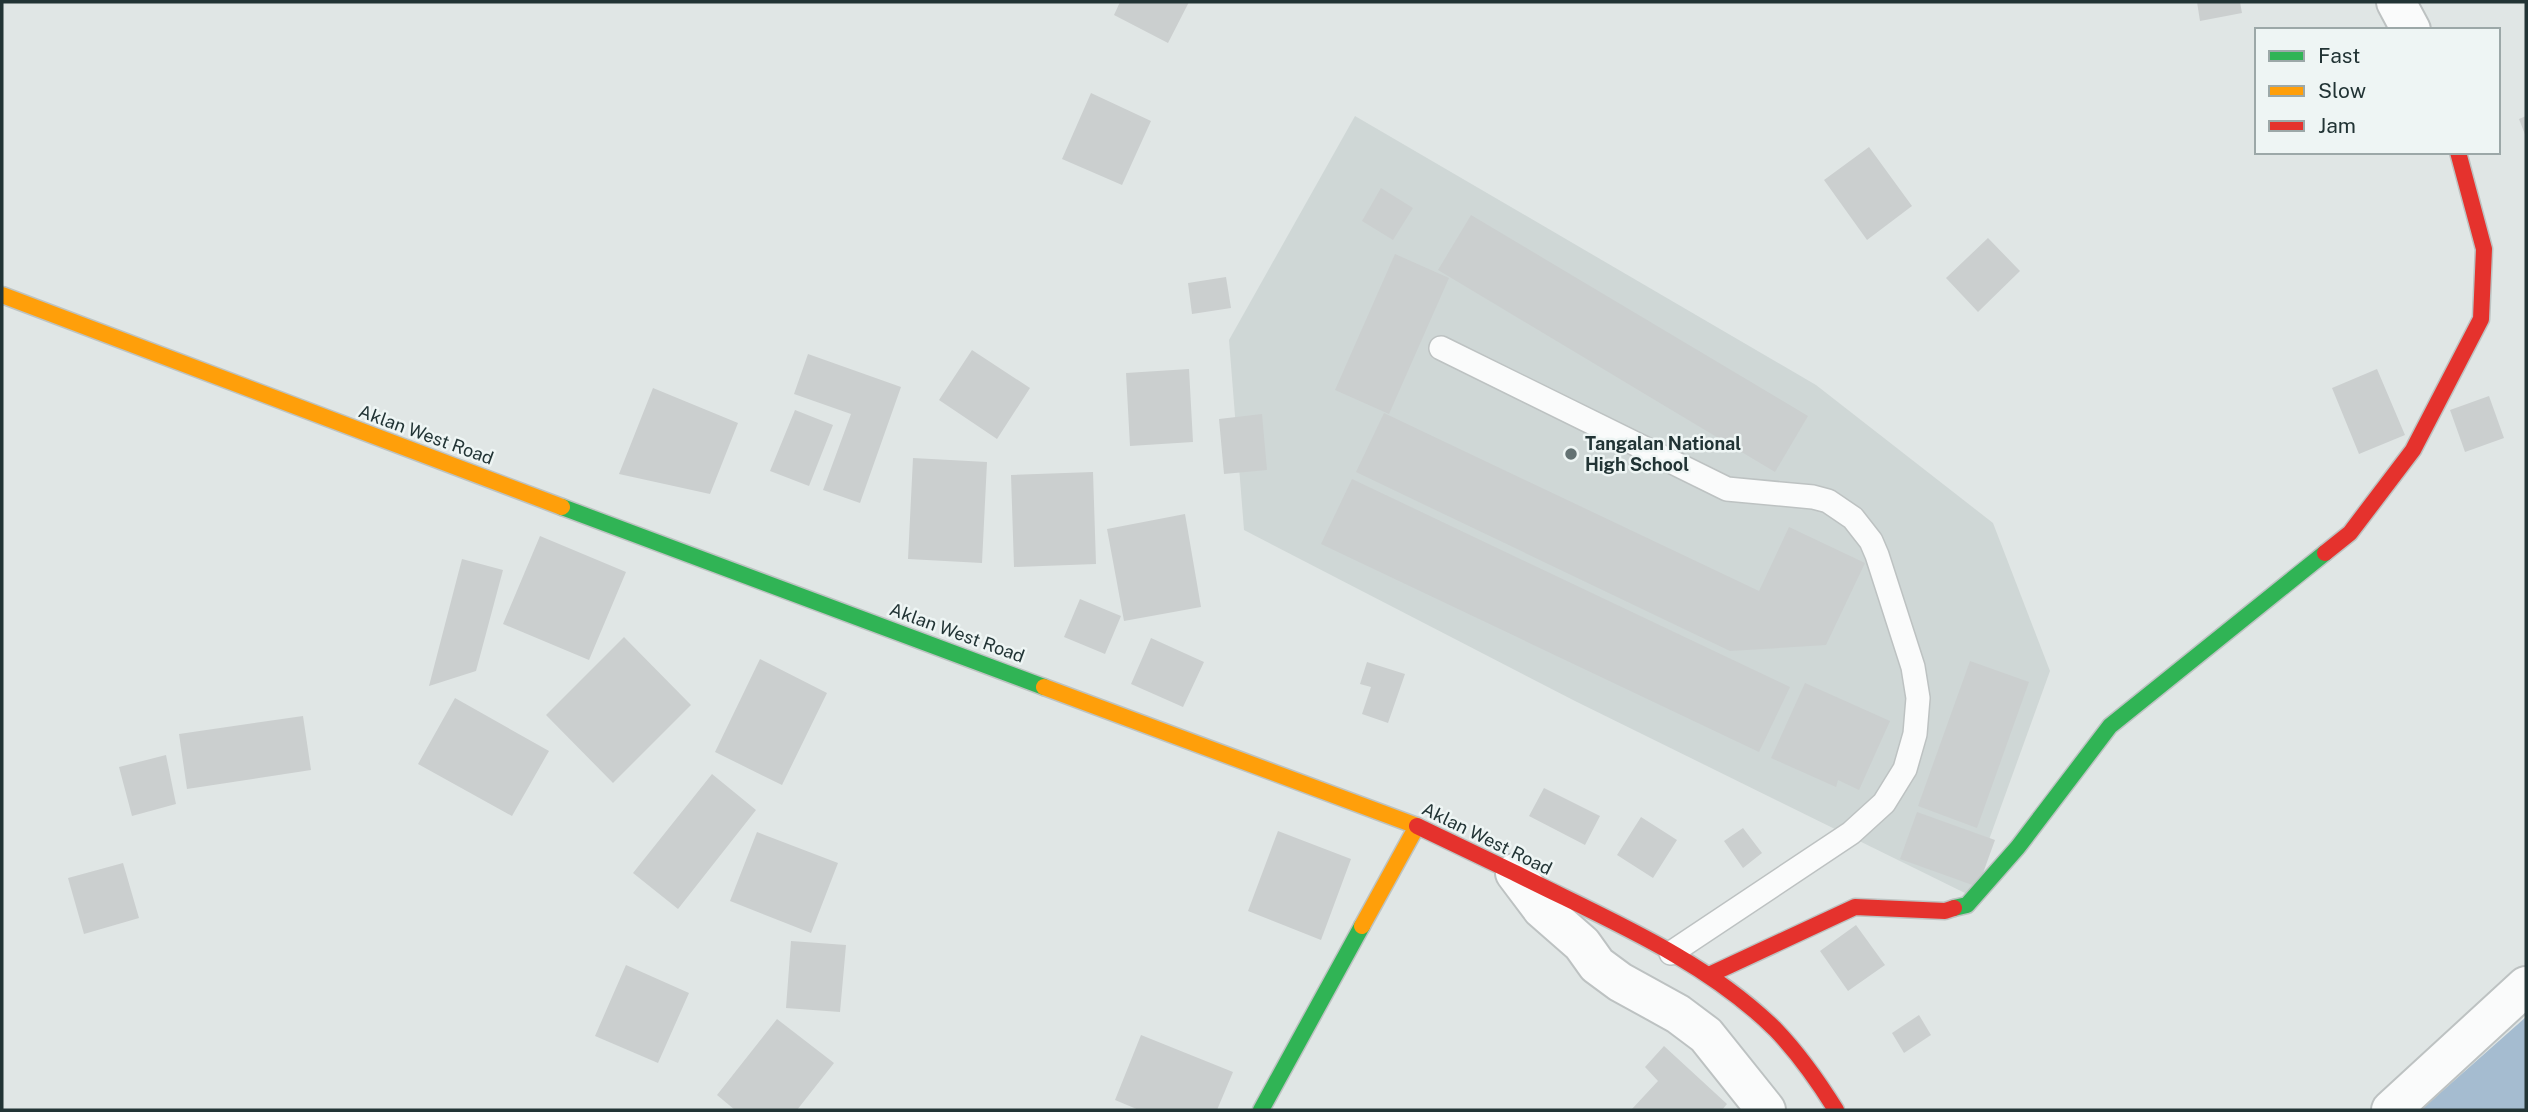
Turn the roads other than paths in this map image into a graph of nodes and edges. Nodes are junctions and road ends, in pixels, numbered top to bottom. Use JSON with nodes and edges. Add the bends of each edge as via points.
{"nodes":[{"id":1,"x":2396,"y":2,"type":"edge"},
{"id":2,"x":2410,"y":28,"type":"edge"},
{"id":3,"x":2459,"y":154,"type":"edge"},
{"id":4,"x":2,"y":295,"type":"edge"},
{"id":5,"x":1441,"y":348,"type":"dead end"},
{"id":6,"x":1417,"y":825,"type":"junction"},
{"id":7,"x":1515,"y":873,"type":"junction"},
{"id":8,"x":1671,"y":953,"type":"junction"},
{"id":9,"x":1709,"y":975,"type":"junction"},
{"id":10,"x":2526,"y":986,"type":"edge"},
{"id":11,"x":1261,"y":1110,"type":"edge"},
{"id":12,"x":1766,"y":1110,"type":"edge"},
{"id":13,"x":1836,"y":1110,"type":"edge"},
{"id":14,"x":2390,"y":1110,"type":"edge"}],
"edges":[{"from":1,"to":2,"type":"street"},
{"from":3,"to":9,"type":"main road","via":[[2484,249],[2481,319],[2413,450],[2350,533],[2110,726],[2018,847],[1966,905],[1945,911],[1855,906]]},
{"from":4,"to":6,"type":"main road","name":"Aklan West Road"},
{"from":5,"to":8,"type":"lane","via":[[1718,485],[1828,501],[1853,518],[1877,555],[1913,667],[1918,698],[1915,734],[1905,769],[1884,803],[1851,833]]},
{"from":6,"to":7,"type":"main road","name":"Aklan West Road"},
{"from":6,"to":11,"type":"main road"},
{"from":7,"to":8,"type":"main road","name":"Aklan West Road"},
{"from":7,"to":12,"type":"street","via":[[1542,909],[1582,944],[1597,965],[1706,1035]]},
{"from":8,"to":9,"type":"main road","name":"Aklan West Road"},
{"from":9,"to":13,"type":"main road","name":"Aklan West Road","via":[[1782,1035]]},
{"from":10,"to":14,"type":"street"}]}
